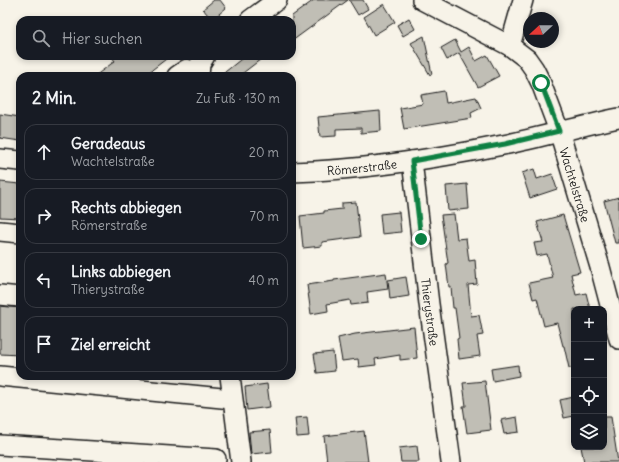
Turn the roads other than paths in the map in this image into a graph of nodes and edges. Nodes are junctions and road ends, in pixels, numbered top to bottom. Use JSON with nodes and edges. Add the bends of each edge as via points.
{"nodes":[{"id":1,"x":422,"y":0,"type":"edge"},
{"id":2,"x":523,"y":0,"type":"edge"},
{"id":3,"x":510,"y":46,"type":"junction"},
{"id":4,"x":202,"y":60,"type":"edge"},
{"id":5,"x":190,"y":72,"type":"edge"},
{"id":6,"x":619,"y":118,"type":"edge"},
{"id":7,"x":559,"y":131,"type":"junction"},
{"id":8,"x":0,"y":159,"type":"edge"},
{"id":9,"x":16,"y":161,"type":"edge"},
{"id":10,"x":412,"y":161,"type":"junction"},
{"id":11,"x":296,"y":172,"type":"edge"},
{"id":12,"x":0,"y":231,"type":"edge"},
{"id":13,"x":16,"y":233,"type":"edge"},
{"id":14,"x":0,"y":295,"type":"edge"},
{"id":15,"x":16,"y":297,"type":"edge"},
{"id":16,"x":619,"y":339,"type":"edge"},
{"id":17,"x":0,"y":376,"type":"edge"},
{"id":18,"x":16,"y":378,"type":"edge"},
{"id":19,"x":40,"y":380,"type":"edge"},
{"id":20,"x":230,"y":380,"type":"edge"},
{"id":21,"x":232,"y":399,"type":"junction"},
{"id":22,"x":0,"y":445,"type":"edge"},
{"id":23,"x":46,"y":455,"type":"edge"},
{"id":24,"x":206,"y":459,"type":"edge"},
{"id":25,"x":241,"y":462,"type":"edge"},
{"id":26,"x":451,"y":462,"type":"edge"}],
"edges":[{"from":1,"to":3,"type":"street","name":"Wachtelstraße"},
{"from":2,"to":3,"type":"street"},
{"from":3,"to":7,"type":"street","name":"Wachtelstraße","via":[[527,59],[534,69]]},
{"from":4,"to":5,"type":"street"},
{"from":6,"to":7,"type":"street","name":"Römerstraße"},
{"from":7,"to":10,"type":"street","name":"Römerstraße"},
{"from":7,"to":16,"type":"street","name":"Wachtelstraße"},
{"from":8,"to":9,"type":"street"},
{"from":10,"to":11,"type":"street","name":"Römerstraße"},
{"from":10,"to":26,"type":"street","name":"Thierystraße"},
{"from":12,"to":13,"type":"street"},
{"from":14,"to":15,"type":"street"},
{"from":17,"to":18,"type":"street"},
{"from":19,"to":21,"type":"street"},
{"from":20,"to":21,"type":"street"},
{"from":21,"to":25,"type":"street"},
{"from":22,"to":23,"type":"street"},
{"from":23,"to":24,"type":"street"}]}
